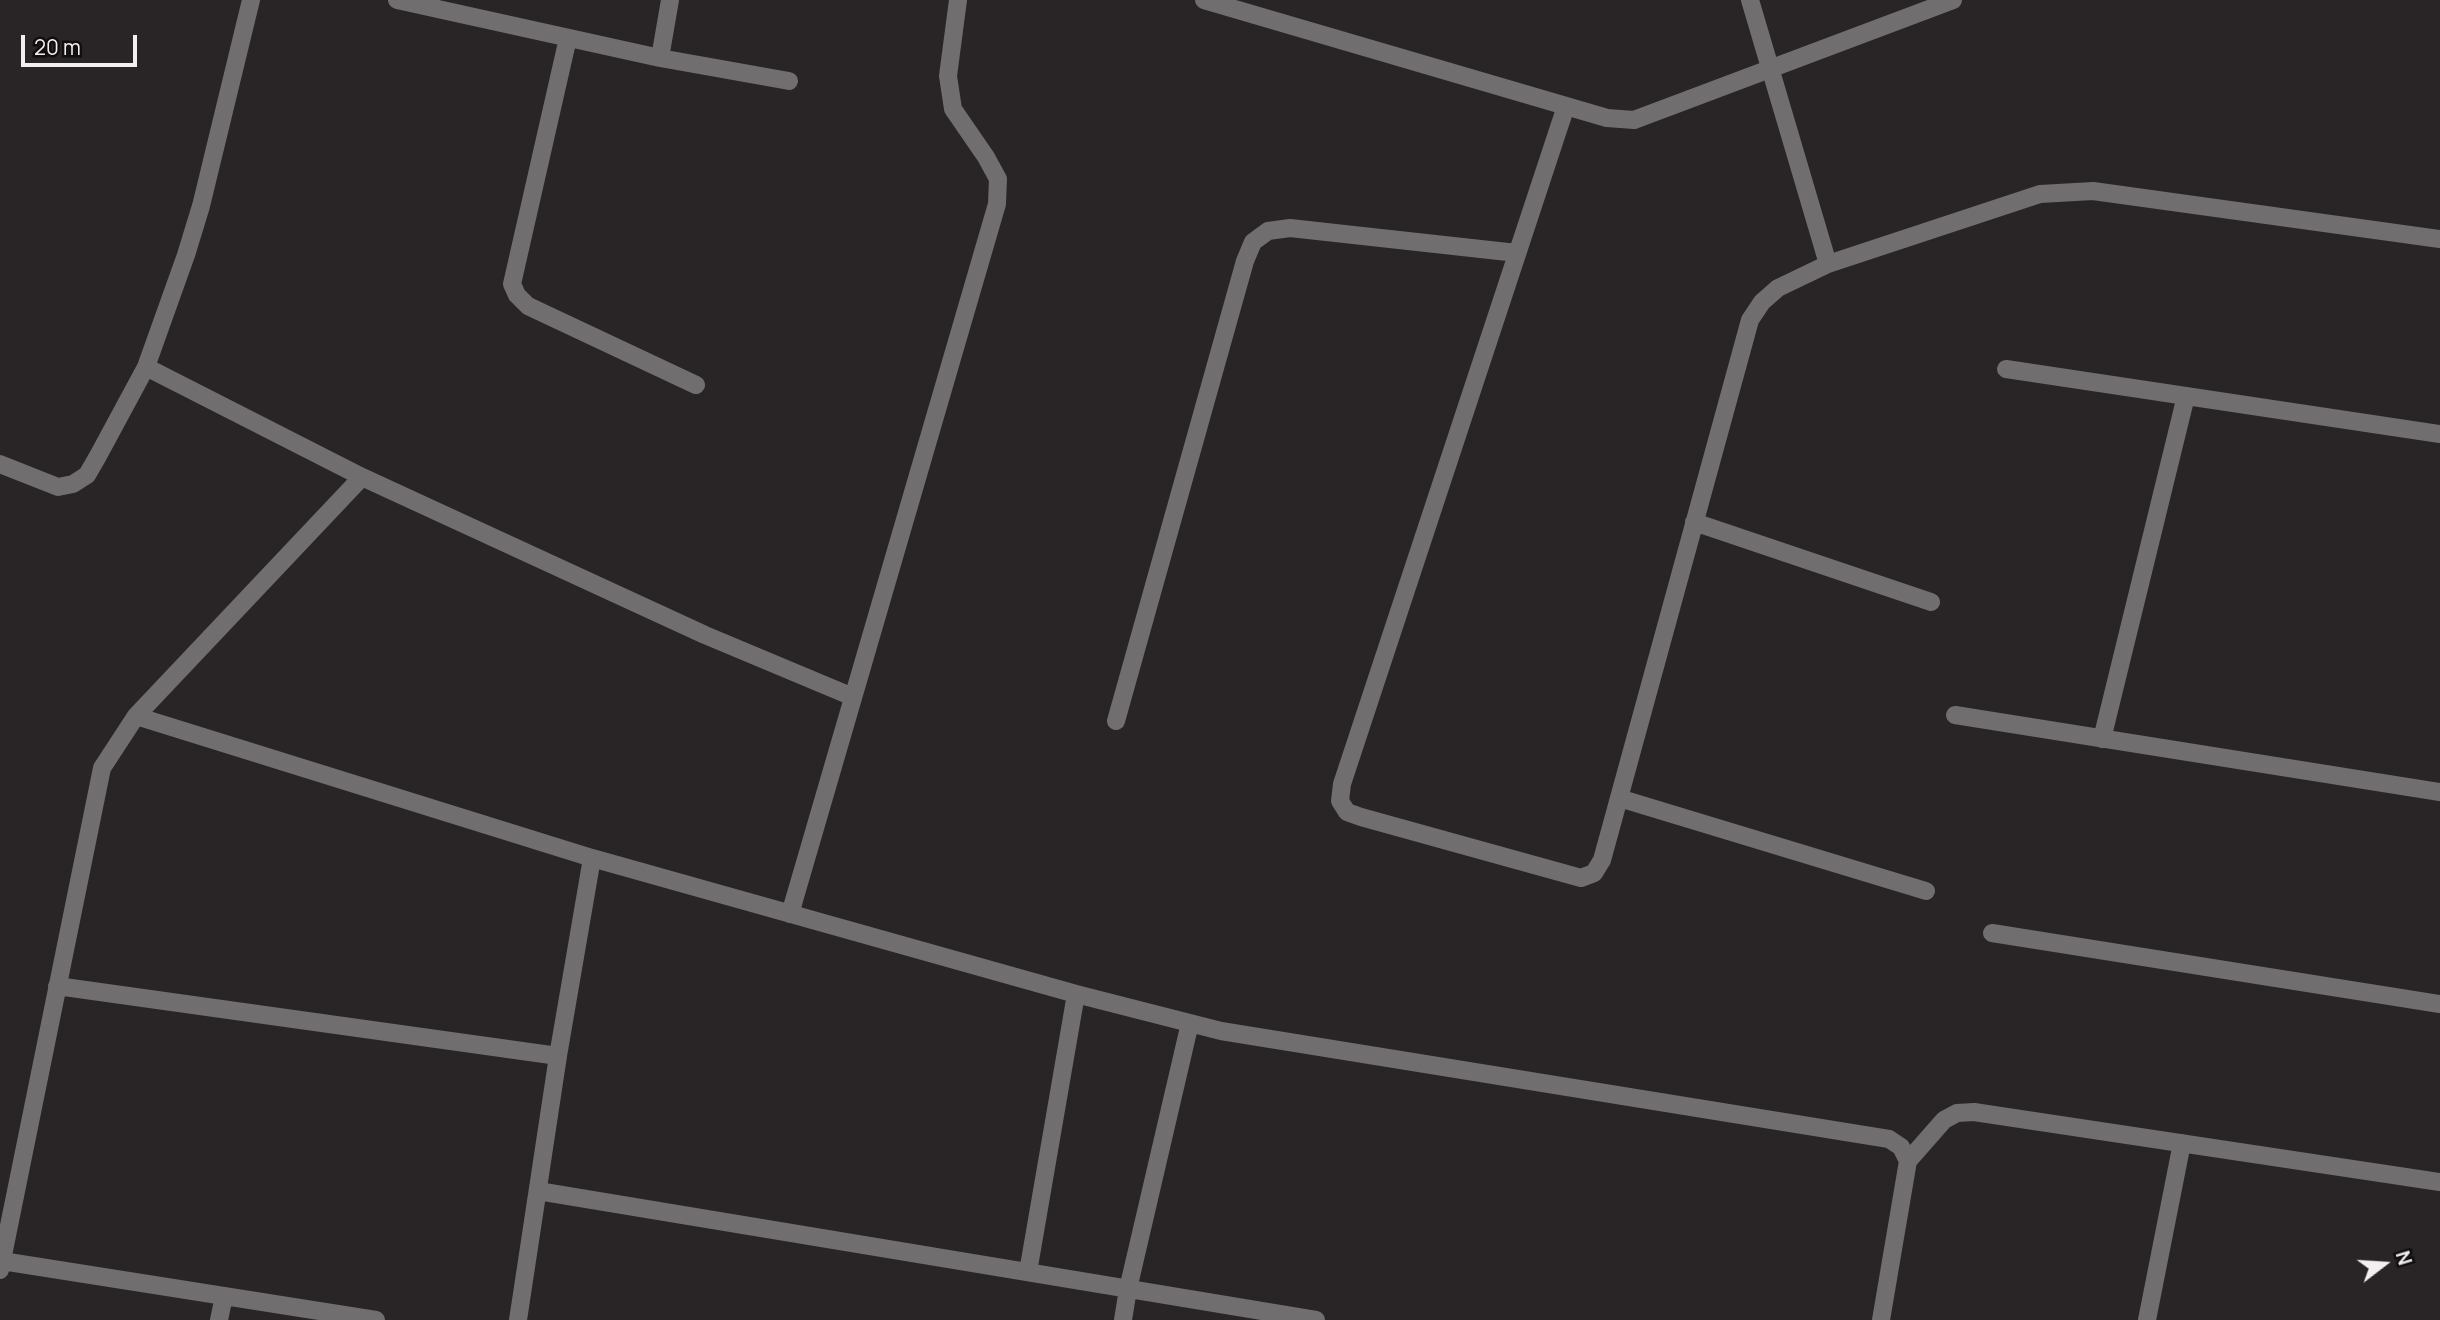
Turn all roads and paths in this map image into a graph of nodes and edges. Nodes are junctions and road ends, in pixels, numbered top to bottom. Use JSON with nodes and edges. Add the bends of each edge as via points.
{"nodes":[{"id":1,"x":251,"y":0,"type":"edge"},
{"id":2,"x":397,"y":0,"type":"edge"},
{"id":3,"x":670,"y":0,"type":"edge"},
{"id":4,"x":958,"y":0,"type":"edge"},
{"id":5,"x":1204,"y":0,"type":"edge"},
{"id":6,"x":1750,"y":0,"type":"edge"},
{"id":7,"x":1953,"y":0,"type":"edge"},
{"id":8,"x":1238,"y":5,"type":"edge"},
{"id":9,"x":568,"y":38,"type":"junction"},
{"id":10,"x":660,"y":58,"type":"junction"},
{"id":11,"x":1771,"y":69,"type":"junction"},
{"id":12,"x":789,"y":81,"type":"dead end"},
{"id":13,"x":1566,"y":106,"type":"junction"},
{"id":14,"x":2440,"y":239,"type":"edge"},
{"id":15,"x":1517,"y":253,"type":"junction"},
{"id":16,"x":1828,"y":264,"type":"junction"},
{"id":17,"x":146,"y":367,"type":"junction"},
{"id":18,"x":2006,"y":369,"type":"dead end"},
{"id":19,"x":696,"y":385,"type":"dead end"},
{"id":20,"x":2186,"y":396,"type":"junction"},
{"id":21,"x":2440,"y":433,"type":"edge"},
{"id":22,"x":0,"y":464,"type":"edge"},
{"id":23,"x":362,"y":477,"type":"junction"},
{"id":24,"x":1694,"y":522,"type":"junction"},
{"id":25,"x":1931,"y":602,"type":"dead end"},
{"id":26,"x":853,"y":697,"type":"junction"},
{"id":27,"x":1955,"y":715,"type":"dead end"},
{"id":28,"x":136,"y":716,"type":"junction"},
{"id":29,"x":1116,"y":721,"type":"dead end"},
{"id":30,"x":2102,"y":738,"type":"junction"},
{"id":31,"x":2440,"y":792,"type":"edge"},
{"id":32,"x":1619,"y":798,"type":"junction"},
{"id":33,"x":592,"y":858,"type":"junction"},
{"id":34,"x":1926,"y":891,"type":"dead end"},
{"id":35,"x":790,"y":914,"type":"junction"},
{"id":36,"x":1992,"y":933,"type":"dead end"},
{"id":37,"x":57,"y":986,"type":"junction"},
{"id":38,"x":1076,"y":994,"type":"junction"},
{"id":39,"x":2440,"y":1004,"type":"edge"},
{"id":40,"x":1190,"y":1023,"type":"junction"},
{"id":41,"x":558,"y":1056,"type":"junction"},
{"id":42,"x":2182,"y":1143,"type":"junction"},
{"id":43,"x":1908,"y":1161,"type":"junction"},
{"id":44,"x":2440,"y":1182,"type":"edge"},
{"id":45,"x":538,"y":1191,"type":"junction"},
{"id":46,"x":1,"y":1266,"type":"edge"},
{"id":47,"x":1028,"y":1272,"type":"junction"},
{"id":48,"x":1128,"y":1289,"type":"junction"},
{"id":49,"x":224,"y":1296,"type":"junction"},
{"id":50,"x":219,"y":1320,"type":"edge"},
{"id":51,"x":376,"y":1320,"type":"edge"},
{"id":52,"x":518,"y":1320,"type":"edge"},
{"id":53,"x":1123,"y":1320,"type":"edge"},
{"id":54,"x":1316,"y":1320,"type":"edge"},
{"id":55,"x":1881,"y":1320,"type":"edge"},
{"id":56,"x":2147,"y":1320,"type":"edge"}],
"edges":[{"from":1,"to":17,"type":"street","via":[[201,206]]},
{"from":2,"to":9,"type":"street"},
{"from":3,"to":10,"type":"street"},
{"from":4,"to":26,"type":"street","via":[[947,76],[953,109],[998,178],[997,204]]},
{"from":5,"to":8,"type":"street"},
{"from":6,"to":11,"type":"street"},
{"from":7,"to":11,"type":"street"},
{"from":8,"to":13,"type":"street"},
{"from":9,"to":10,"type":"street"},
{"from":9,"to":19,"type":"street","via":[[512,284],[528,306]]},
{"from":10,"to":12,"type":"street"},
{"from":11,"to":13,"type":"street","via":[[1634,120]]},
{"from":11,"to":16,"type":"street"},
{"from":13,"to":15,"type":"street"},
{"from":14,"to":16,"type":"street","via":[[2094,191],[2040,194]]},
{"from":15,"to":29,"type":"street","via":[[1290,228],[1268,232],[1254,242]]},
{"from":15,"to":32,"type":"street","via":[[1342,784],[1340,802],[1347,812],[1361,817],[1581,878],[1594,873],[1602,860]]},
{"from":16,"to":24,"type":"street","via":[[1778,288],[1750,320]]},
{"from":17,"to":22,"type":"street","via":[[87,475],[58,487]]},
{"from":17,"to":23,"type":"street"},
{"from":18,"to":20,"type":"street"},
{"from":20,"to":21,"type":"street"},
{"from":20,"to":30,"type":"street"},
{"from":23,"to":26,"type":"street","via":[[705,635]]},
{"from":23,"to":28,"type":"street"},
{"from":24,"to":25,"type":"street"},
{"from":24,"to":32,"type":"street"},
{"from":26,"to":35,"type":"street"},
{"from":27,"to":30,"type":"street"},
{"from":28,"to":33,"type":"street"},
{"from":28,"to":37,"type":"street","via":[[102,768]]},
{"from":30,"to":31,"type":"street"},
{"from":32,"to":34,"type":"street"},
{"from":33,"to":35,"type":"street"},
{"from":33,"to":41,"type":"street"},
{"from":35,"to":38,"type":"street"},
{"from":36,"to":39,"type":"street"},
{"from":37,"to":41,"type":"street"},
{"from":37,"to":46,"type":"street"},
{"from":38,"to":40,"type":"street"},
{"from":38,"to":47,"type":"street"},
{"from":40,"to":43,"type":"street","via":[[1889,1139],[1901,1147]]},
{"from":40,"to":48,"type":"street"},
{"from":41,"to":45,"type":"street"},
{"from":42,"to":43,"type":"street","via":[[1957,1113],[1932,1131]]},
{"from":42,"to":44,"type":"street"},
{"from":42,"to":56,"type":"street"},
{"from":43,"to":55,"type":"street"},
{"from":45,"to":47,"type":"street"},
{"from":45,"to":52,"type":"street"},
{"from":46,"to":49,"type":"street"},
{"from":47,"to":48,"type":"street"},
{"from":48,"to":53,"type":"street"},
{"from":48,"to":54,"type":"street"},
{"from":49,"to":50,"type":"street"},
{"from":49,"to":51,"type":"street"}]}
